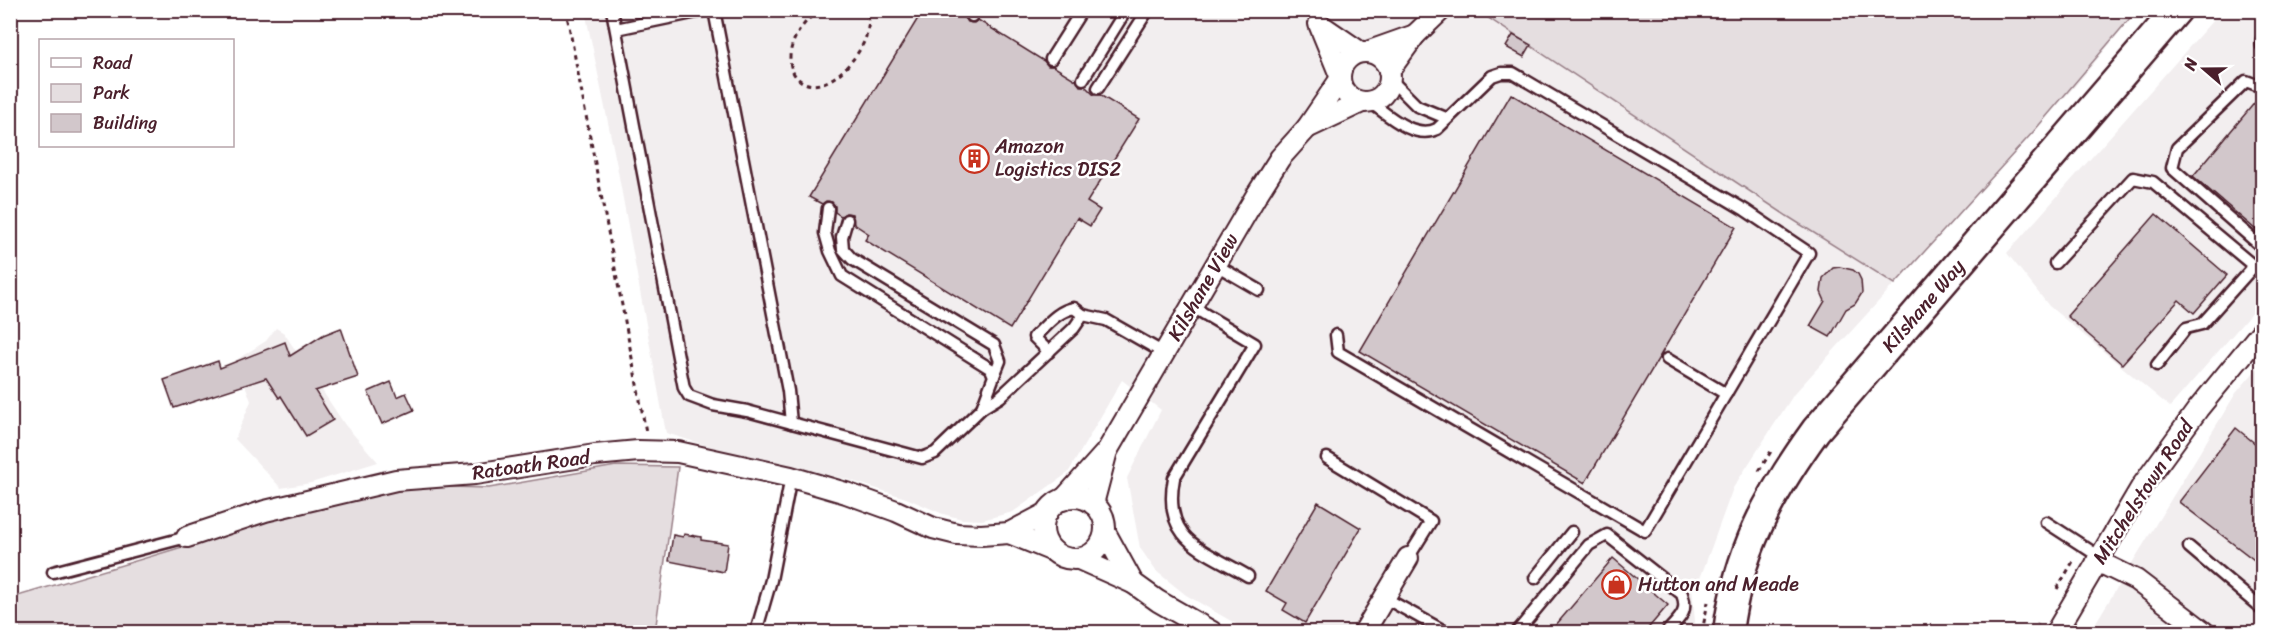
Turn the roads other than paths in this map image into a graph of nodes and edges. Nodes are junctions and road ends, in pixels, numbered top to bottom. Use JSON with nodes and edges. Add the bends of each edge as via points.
{"nodes":[{"id":1,"x":612,"y":10,"type":"edge"},
{"id":2,"x":708,"y":10,"type":"edge"},
{"id":3,"x":714,"y":10,"type":"edge"},
{"id":4,"x":1082,"y":10,"type":"edge"},
{"id":5,"x":1126,"y":10,"type":"edge"},
{"id":6,"x":1148,"y":10,"type":"edge"},
{"id":7,"x":1441,"y":10,"type":"edge"},
{"id":8,"x":2177,"y":10,"type":"edge"},
{"id":9,"x":1313,"y":17,"type":"edge"},
{"id":10,"x":616,"y":29,"type":"junction"},
{"id":11,"x":1415,"y":35,"type":"junction"},
{"id":12,"x":2262,"y":39,"type":"edge"},
{"id":13,"x":2262,"y":46,"type":"edge"},
{"id":14,"x":1364,"y":52,"type":"junction"},
{"id":15,"x":1051,"y":59,"type":"dead end"},
{"id":16,"x":1390,"y":75,"type":"junction"},
{"id":17,"x":1339,"y":77,"type":"junction"},
{"id":18,"x":1083,"y":79,"type":"dead end"},
{"id":19,"x":2262,"y":87,"type":"edge"},
{"id":20,"x":1098,"y":88,"type":"dead end"},
{"id":21,"x":1366,"y":102,"type":"junction"},
{"id":22,"x":1446,"y":118,"type":"junction"},
{"id":23,"x":1307,"y":128,"type":"junction"},
{"id":24,"x":828,"y":208,"type":"dead end"},
{"id":25,"x":847,"y":220,"type":"dead end"},
{"id":26,"x":2262,"y":247,"type":"edge"},
{"id":27,"x":843,"y":249,"type":"junction"},
{"id":28,"x":830,"y":251,"type":"junction"},
{"id":29,"x":2055,"y":263,"type":"dead end"},
{"id":30,"x":1215,"y":265,"type":"junction"},
{"id":31,"x":2258,"y":269,"type":"edge"},
{"id":32,"x":1259,"y":290,"type":"dead end"},
{"id":33,"x":1191,"y":306,"type":"junction"},
{"id":34,"x":1083,"y":315,"type":"junction"},
{"id":35,"x":2262,"y":331,"type":"edge"},
{"id":36,"x":1336,"y":335,"type":"dead end"},
{"id":37,"x":1049,"y":352,"type":"junction"},
{"id":38,"x":1164,"y":353,"type":"junction"},
{"id":39,"x":1666,"y":359,"type":"dead end"},
{"id":40,"x":2157,"y":365,"type":"dead end"},
{"id":41,"x":994,"y":376,"type":"junction"},
{"id":42,"x":1726,"y":394,"type":"junction"},
{"id":43,"x":982,"y":408,"type":"junction"},
{"id":44,"x":791,"y":423,"type":"junction"},
{"id":45,"x":1107,"y":451,"type":"junction"},
{"id":46,"x":1327,"y":458,"type":"dead end"},
{"id":47,"x":791,"y":477,"type":"junction"},
{"id":48,"x":1063,"y":500,"type":"junction"},
{"id":49,"x":1093,"y":504,"type":"junction"},
{"id":50,"x":1047,"y":513,"type":"junction"},
{"id":51,"x":2046,"y":522,"type":"dead end"},
{"id":52,"x":1105,"y":532,"type":"junction"},
{"id":53,"x":1572,"y":532,"type":"dead end"},
{"id":54,"x":1009,"y":533,"type":"junction"},
{"id":55,"x":187,"y":537,"type":"joint"},
{"id":56,"x":2189,"y":547,"type":"dead end"},
{"id":57,"x":1053,"y":551,"type":"junction"},
{"id":58,"x":1408,"y":558,"type":"joint"},
{"id":59,"x":1079,"y":559,"type":"junction"},
{"id":60,"x":2098,"y":559,"type":"junction"},
{"id":61,"x":53,"y":572,"type":"dead end"},
{"id":62,"x":1248,"y":576,"type":"dead end"},
{"id":63,"x":1535,"y":578,"type":"dead end"},
{"id":64,"x":1133,"y":583,"type":"junction"},
{"id":65,"x":1384,"y":598,"type":"junction"},
{"id":66,"x":2262,"y":609,"type":"edge"},
{"id":67,"x":756,"y":633,"type":"edge"},
{"id":68,"x":1212,"y":633,"type":"edge"},
{"id":69,"x":1364,"y":633,"type":"edge"},
{"id":70,"x":1446,"y":633,"type":"edge"},
{"id":71,"x":1517,"y":633,"type":"edge"},
{"id":72,"x":1667,"y":633,"type":"edge"},
{"id":73,"x":1728,"y":633,"type":"edge"},
{"id":74,"x":2056,"y":633,"type":"edge"},
{"id":75,"x":2204,"y":633,"type":"edge"}],
"edges":[{"from":1,"to":10,"type":"lane"},
{"from":2,"to":10,"type":"lane"},
{"from":3,"to":44,"type":"lane"},
{"from":4,"to":15,"type":"lane"},
{"from":5,"to":18,"type":"lane"},
{"from":6,"to":20,"type":"lane"},
{"from":7,"to":11,"type":"street"},
{"from":8,"to":73,"type":"street","name":"Kilshane Way","via":[[1816,430],[1758,521],[1740,570]]},
{"from":9,"to":14,"type":"street"},
{"from":9,"to":17,"type":"street"},
{"from":10,"to":44,"type":"lane","via":[[684,388],[698,401]]},
{"from":11,"to":14,"type":"street"},
{"from":11,"to":16,"type":"street"},
{"from":12,"to":13,"type":"lane"},
{"from":14,"to":16,"type":"street","via":[[1380,57]]},
{"from":14,"to":17,"type":"street","via":[[1347,59]]},
{"from":16,"to":21,"type":"street","via":[[1384,94]]},
{"from":16,"to":22,"type":"lane","via":[[1417,106]]},
{"from":17,"to":21,"type":"street","via":[[1347,96]]},
{"from":17,"to":23,"type":"street","name":"Kilshane View"},
{"from":19,"to":26,"type":"lane","via":[[2246,81],[2177,148],[2172,168]]},
{"from":21,"to":22,"type":"lane","via":[[1419,131],[1431,132]]},
{"from":21,"to":23,"type":"street","name":"Kilshane View"},
{"from":22,"to":42,"type":"lane","via":[[1492,76],[1512,73],[1745,210],[1809,253]]},
{"from":23,"to":30,"type":"street","name":"Kilshane View","via":[[1280,158]]},
{"from":24,"to":28,"type":"lane","via":[[825,233]]},
{"from":25,"to":27,"type":"lane"},
{"from":27,"to":28,"type":"lane"},
{"from":27,"to":41,"type":"lane","via":[[852,259],[994,345],[1000,361]]},
{"from":28,"to":41,"type":"lane","via":[[842,276],[983,363]]},
{"from":29,"to":31,"type":"lane","via":[[2133,178],[2153,182]]},
{"from":30,"to":32,"type":"lane"},
{"from":30,"to":33,"type":"street","name":"Kilshane View"},
{"from":31,"to":40,"type":"lane","via":[[2202,324],[2186,328]]},
{"from":33,"to":38,"type":"street","name":"Kilshane View"},
{"from":33,"to":62,"type":"lane","via":[[1255,344],[1174,478],[1173,512],[1188,541]]},
{"from":34,"to":37,"type":"lane"},
{"from":34,"to":37,"type":"lane","via":[[1074,308],[1065,310],[1034,337]]},
{"from":34,"to":38,"type":"lane","via":[[1106,320]]},
{"from":35,"to":60,"type":"street","name":"Mitchelstown Road","via":[[2142,486]]},
{"from":36,"to":42,"type":"lane","via":[[1338,352],[1645,531]]},
{"from":37,"to":43,"type":"lane","via":[[1000,397]]},
{"from":38,"to":45,"type":"street","name":"Kilshane View"},
{"from":39,"to":42,"type":"lane"},
{"from":41,"to":43,"type":"lane"},
{"from":43,"to":44,"type":"lane","via":[[935,453],[922,458]]},
{"from":45,"to":48,"type":"street","name":"Kilshane View"},
{"from":45,"to":49,"type":"street","name":"Kilshane View"},
{"from":46,"to":58,"type":"lane","via":[[1431,520]]},
{"from":47,"to":54,"type":"street","name":"Ratoath Road","via":[[846,493],[933,528],[957,534]]},
{"from":47,"to":55,"type":"street","name":"Ratoath Road","via":[[678,452],[595,455],[475,474],[396,480],[265,511]]},
{"from":47,"to":67,"type":"lane","via":[[771,580]]},
{"from":48,"to":49,"type":"street","via":[[1073,497]]},
{"from":48,"to":50,"type":"street"},
{"from":49,"to":52,"type":"street","via":[[1100,511]]},
{"from":50,"to":54,"type":"street","name":"Ratoath Road"},
{"from":50,"to":57,"type":"street","via":[[1044,531]]},
{"from":51,"to":60,"type":"lane"},
{"from":52,"to":59,"type":"street","via":[[1096,550]]},
{"from":52,"to":64,"type":"street"},
{"from":53,"to":63,"type":"lane"},
{"from":54,"to":57,"type":"street","name":"Ratoath Road"},
{"from":55,"to":61,"type":"lane","name":"Ratoath Road"},
{"from":56,"to":66,"type":"lane"},
{"from":57,"to":59,"type":"street"},
{"from":58,"to":65,"type":"street"},
{"from":59,"to":64,"type":"street"},
{"from":60,"to":74,"type":"street","name":"Mitchelstown Road"},
{"from":60,"to":75,"type":"street","via":[[2136,580]]},
{"from":64,"to":68,"type":"street"},
{"from":65,"to":69,"type":"street"},
{"from":65,"to":70,"type":"lane"},
{"from":71,"to":72,"type":"lane","via":[[1589,545],[1607,535],[1682,594],[1684,613]]}]}
